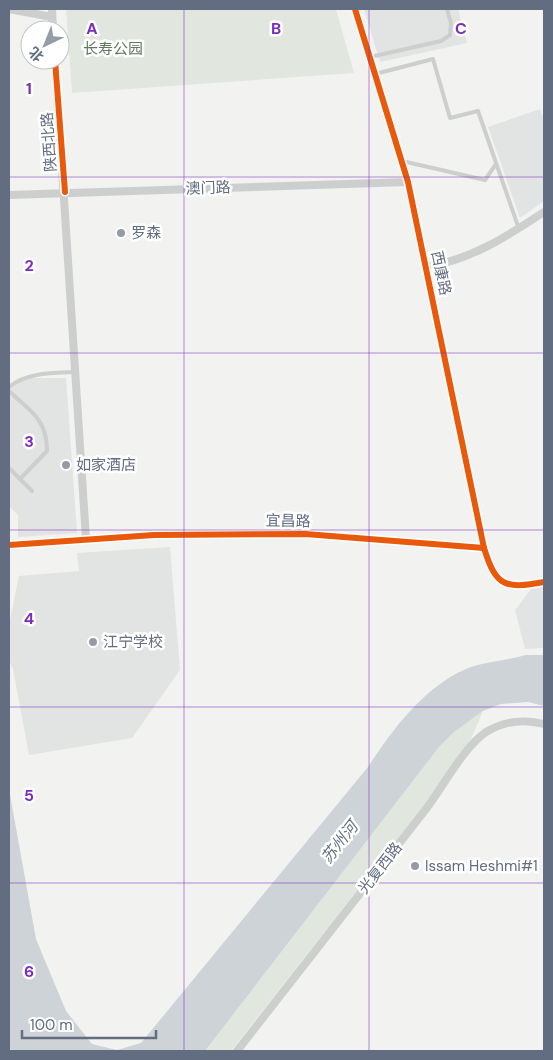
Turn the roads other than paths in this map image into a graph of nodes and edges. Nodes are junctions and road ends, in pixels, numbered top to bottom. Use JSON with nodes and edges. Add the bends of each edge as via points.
{"nodes":[{"id":1,"x":9,"y":9,"type":"edge"},
{"id":2,"x":52,"y":9,"type":"edge"},
{"id":3,"x":355,"y":9,"type":"edge"},
{"id":4,"x":447,"y":9,"type":"edge"},
{"id":5,"x":52,"y":17,"type":"junction"},
{"id":6,"x":52,"y":20,"type":"edge"},
{"id":7,"x":370,"y":58,"type":"junction"},
{"id":8,"x":56,"y":70,"type":"edge"},
{"id":9,"x":375,"y":74,"type":"junction"},
{"id":10,"x":402,"y":161,"type":"junction"},
{"id":11,"x":496,"y":164,"type":"junction"},
{"id":12,"x":408,"y":182,"type":"junction"},
{"id":13,"x":65,"y":192,"type":"junction"},
{"id":14,"x":9,"y":195,"type":"edge"},
{"id":15,"x":544,"y":212,"type":"edge"},
{"id":16,"x":519,"y":229,"type":"junction"},
{"id":17,"x":427,"y":267,"type":"junction"},
{"id":18,"x":76,"y":372,"type":"junction"},
{"id":19,"x":9,"y":389,"type":"edge"},
{"id":20,"x":9,"y":468,"type":"edge"},
{"id":21,"x":20,"y":479,"type":"junction"},
{"id":22,"x":32,"y":491,"type":"dead end"},
{"id":23,"x":86,"y":539,"type":"junction"},
{"id":24,"x":9,"y":545,"type":"edge"},
{"id":25,"x":484,"y":548,"type":"junction"},
{"id":26,"x":544,"y":582,"type":"edge"},
{"id":27,"x":544,"y":724,"type":"edge"},
{"id":28,"x":237,"y":1051,"type":"edge"}],
"edges":[{"from":1,"to":5,"type":"street"},
{"from":2,"to":5,"type":"street"},
{"from":3,"to":7,"type":"street","name":"西康路"},
{"from":4,"to":7,"type":"lane","via":[[450,35],[441,41]]},
{"from":5,"to":6,"type":"street"},
{"from":7,"to":9,"type":"street","name":"西康路"},
{"from":8,"to":13,"type":"street","name":"陕西北路"},
{"from":9,"to":10,"type":"street","name":"西康路"},
{"from":9,"to":11,"type":"lane","via":[[433,58],[450,118],[478,111]]},
{"from":10,"to":11,"type":"lane","via":[[485,180]]},
{"from":10,"to":12,"type":"street","name":"西康路"},
{"from":11,"to":16,"type":"lane"},
{"from":12,"to":13,"type":"street","name":"澳门路"},
{"from":12,"to":17,"type":"street","name":"西康路"},
{"from":13,"to":14,"type":"street","name":"澳门路"},
{"from":13,"to":18,"type":"street","name":"陕西北路"},
{"from":15,"to":16,"type":"street"},
{"from":16,"to":17,"type":"street","via":[[474,254]]},
{"from":17,"to":25,"type":"street","name":"西康路"},
{"from":18,"to":19,"type":"lane","via":[[41,374],[26,378]]},
{"from":18,"to":23,"type":"street","name":"陕西北路"},
{"from":19,"to":21,"type":"lane","via":[[41,422],[47,440],[47,451]]},
{"from":20,"to":21,"type":"lane"},
{"from":21,"to":22,"type":"lane"},
{"from":23,"to":24,"type":"street","name":"宜昌路"},
{"from":23,"to":25,"type":"street","name":"宜昌路","via":[[164,534],[305,534]]},
{"from":25,"to":26,"type":"street","via":[[490,568],[504,583],[514,586]]},
{"from":27,"to":28,"type":"street","name":"光复西路","via":[[533,721],[502,725],[476,741]]}]}
